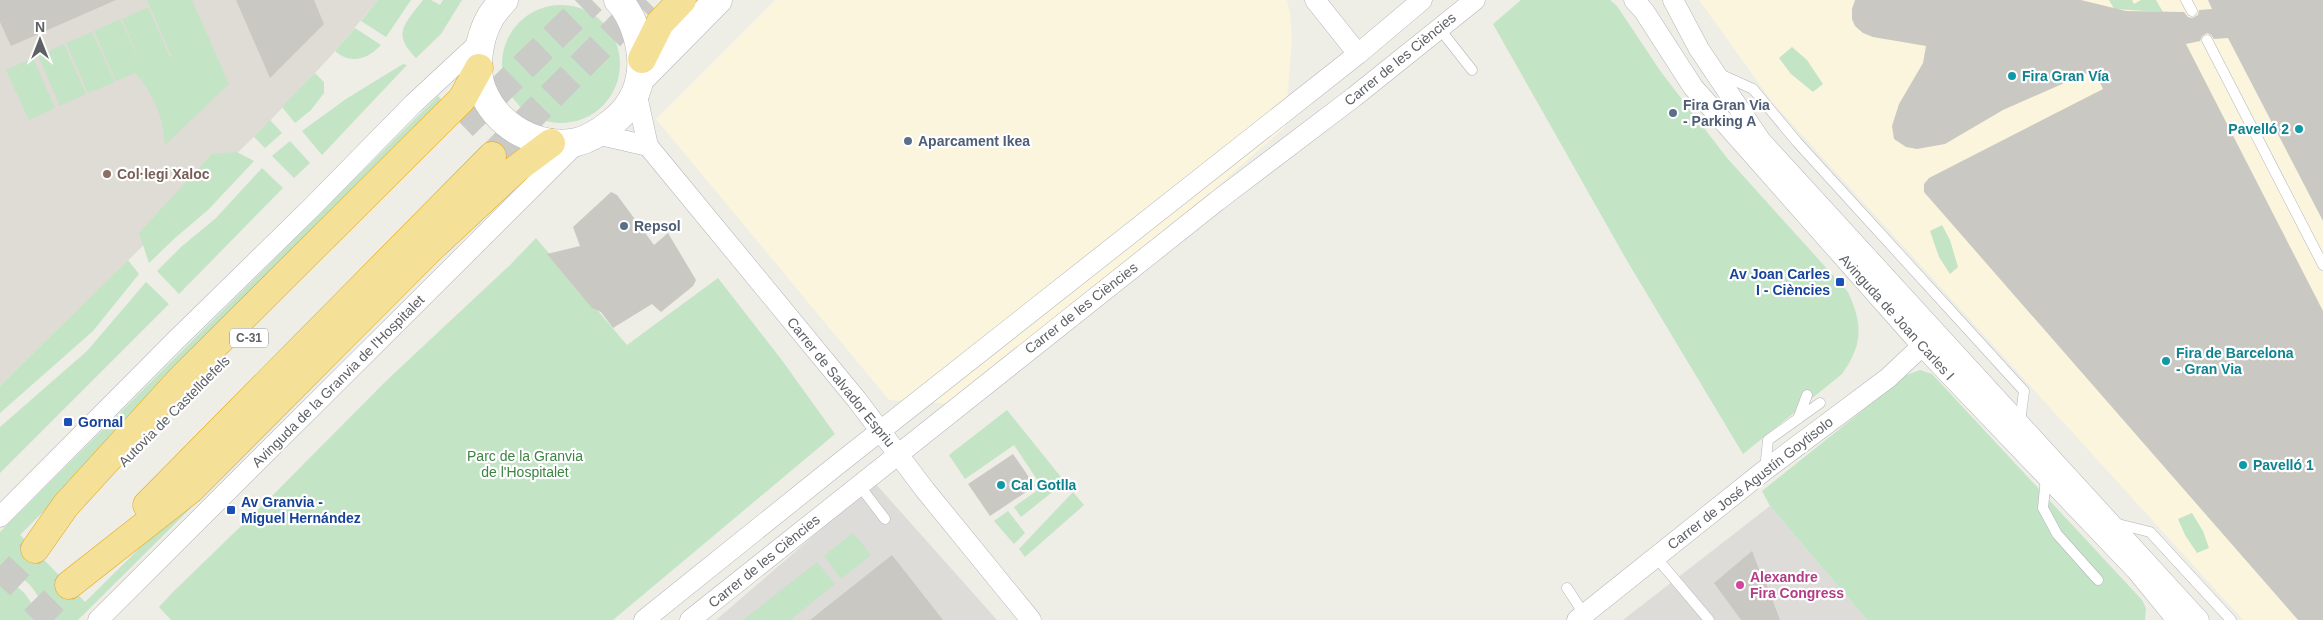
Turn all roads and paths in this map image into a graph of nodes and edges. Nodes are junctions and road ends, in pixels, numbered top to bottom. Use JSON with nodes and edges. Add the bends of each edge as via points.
{"nodes":[{"id":1,"x":504,"y":0,"type":"edge"},
{"id":2,"x":618,"y":0,"type":"edge"},
{"id":3,"x":682,"y":0,"type":"edge"},
{"id":4,"x":718,"y":0,"type":"edge"},
{"id":5,"x":1315,"y":0,"type":"edge"},
{"id":6,"x":1422,"y":0,"type":"edge"},
{"id":7,"x":1475,"y":0,"type":"edge"},
{"id":8,"x":1634,"y":0,"type":"edge"},
{"id":9,"x":1674,"y":0,"type":"edge"},
{"id":10,"x":2186,"y":0,"type":"edge"},
{"id":11,"x":2192,"y":11,"type":"dead end"},
{"id":12,"x":1440,"y":28,"type":"junction"},
{"id":13,"x":482,"y":40,"type":"junction"},
{"id":14,"x":2207,"y":40,"type":"dead end"},
{"id":15,"x":1358,"y":54,"type":"junction"},
{"id":16,"x":479,"y":68,"type":"junction"},
{"id":17,"x":1472,"y":70,"type":"dead end"},
{"id":18,"x":1715,"y":72,"type":"junction"},
{"id":19,"x":640,"y":76,"type":"junction"},
{"id":20,"x":462,"y":126,"type":"tunnel mouth"},
{"id":21,"x":587,"y":138,"type":"junction"},
{"id":22,"x":551,"y":143,"type":"junction"},
{"id":23,"x":648,"y":146,"type":"junction"},
{"id":24,"x":492,"y":156,"type":"tunnel mouth"},
{"id":25,"x":2323,"y":264,"type":"edge"},
{"id":26,"x":1922,"y":346,"type":"junction"},
{"id":27,"x":1807,"y":395,"type":"dead end"},
{"id":28,"x":1820,"y":403,"type":"dead end"},
{"id":29,"x":1798,"y":419,"type":"junction"},
{"id":30,"x":2020,"y":422,"type":"junction"},
{"id":31,"x":880,"y":430,"type":"junction"},
{"id":32,"x":898,"y":454,"type":"junction"},
{"id":33,"x":1765,"y":470,"type":"junction"},
{"id":34,"x":2046,"y":476,"type":"junction"},
{"id":35,"x":859,"y":485,"type":"junction"},
{"id":36,"x":0,"y":517,"type":"edge"},
{"id":37,"x":885,"y":519,"type":"dead end"},
{"id":38,"x":2110,"y":522,"type":"junction"},
{"id":39,"x":1655,"y":556,"type":"junction"},
{"id":40,"x":2098,"y":580,"type":"dead end"},
{"id":41,"x":1567,"y":588,"type":"dead end"},
{"id":42,"x":1581,"y":617,"type":"edge"},
{"id":43,"x":98,"y":620,"type":"edge"},
{"id":44,"x":644,"y":620,"type":"edge"},
{"id":45,"x":690,"y":620,"type":"edge"},
{"id":46,"x":1031,"y":620,"type":"edge"},
{"id":47,"x":1709,"y":620,"type":"edge"},
{"id":48,"x":2176,"y":620,"type":"edge"},
{"id":49,"x":2199,"y":620,"type":"edge"},
{"id":50,"x":2231,"y":620,"type":"edge"}],
"edges":[{"from":1,"to":13,"type":"main road","via":[[490,18]]},
{"from":2,"to":19,"type":"main road","via":[[631,21]]},
{"from":3,"to":19,"type":"highway","via":[[660,23]]},
{"from":4,"to":19,"type":"main road"},
{"from":5,"to":15,"type":"street"},
{"from":6,"to":15,"type":"street","name":"Carrer de les Ciències"},
{"from":7,"to":12,"type":"street","name":"Carrer de les Ciències"},
{"from":8,"to":26,"type":"street","name":"Avinguda de Joan Carles I","via":[[1693,87]]},
{"from":9,"to":18,"type":"street","name":"Avinguda de Joan Carles I","via":[[1699,49]]},
{"from":10,"to":11,"type":"lane"},
{"from":12,"to":17,"type":"lane"},
{"from":12,"to":32,"type":"street","name":"Carrer de les Ciències"},
{"from":13,"to":16,"type":"main road"},
{"from":13,"to":36,"type":"street","via":[[413,104]]},
{"from":14,"to":25,"type":"lane"},
{"from":15,"to":31,"type":"street","name":"Carrer de les Ciències"},
{"from":16,"to":20,"type":"highway","name":"Autovia de Castelldefels","number":"C-31","via":[[462,99],[181,379],[66,505],[35,549]]},
{"from":16,"to":22,"type":"main road","via":[[481,88],[502,119],[520,133]]},
{"from":18,"to":30,"type":"street","name":"Avinguda de Joan Carles I","via":[[1761,141]]},
{"from":18,"to":30,"type":"lane","via":[[1753,89],[1797,142],[2024,391]]},
{"from":19,"to":21,"type":"main road","via":[[624,114]]},
{"from":19,"to":23,"type":"street","name":"Carrer de Salvador Espriu"},
{"from":21,"to":22,"type":"main road"},
{"from":21,"to":23,"type":"street"},
{"from":21,"to":43,"type":"street","name":"Avinguda de la Granvia de l'Hospitalet"},
{"from":22,"to":24,"type":"highway","via":[[516,169],[428,251],[192,489],[69,585]]},
{"from":23,"to":31,"type":"street","name":"Carrer de Salvador Espriu"},
{"from":26,"to":33,"type":"street","name":"Carrer de José Agustín Goytisolo","via":[[1888,378]]},
{"from":26,"to":34,"type":"street","name":"Avinguda de Joan Carles I"},
{"from":27,"to":29,"type":"lane"},
{"from":28,"to":29,"type":"lane"},
{"from":29,"to":33,"type":"lane","via":[[1768,440]]},
{"from":30,"to":38,"type":"street","name":"Avinguda de Joan Carles I"},
{"from":31,"to":32,"type":"street","name":"Carrer de Salvador Espriu"},
{"from":31,"to":44,"type":"street","name":"Carrer de les Ciències"},
{"from":32,"to":35,"type":"street","name":"Carrer de les Ciències"},
{"from":32,"to":46,"type":"street","name":"Carrer de Salvador Espriu"},
{"from":33,"to":39,"type":"street","name":"Carrer de José Agustín Goytisolo"},
{"from":34,"to":40,"type":"lane","via":[[2043,508],[2057,534]]},
{"from":34,"to":48,"type":"street","name":"Avinguda de Joan Carles I","via":[[2136,570]]},
{"from":35,"to":37,"type":"lane"},
{"from":35,"to":45,"type":"street","name":"Carrer de les Ciències"},
{"from":38,"to":49,"type":"street","name":"Avinguda de Joan Carles I"},
{"from":38,"to":50,"type":"lane","via":[[2150,532]]},
{"from":39,"to":42,"type":"street","name":"Carrer de José Agustín Goytisolo"},
{"from":39,"to":47,"type":"lane"},
{"from":41,"to":42,"type":"lane"}]}
